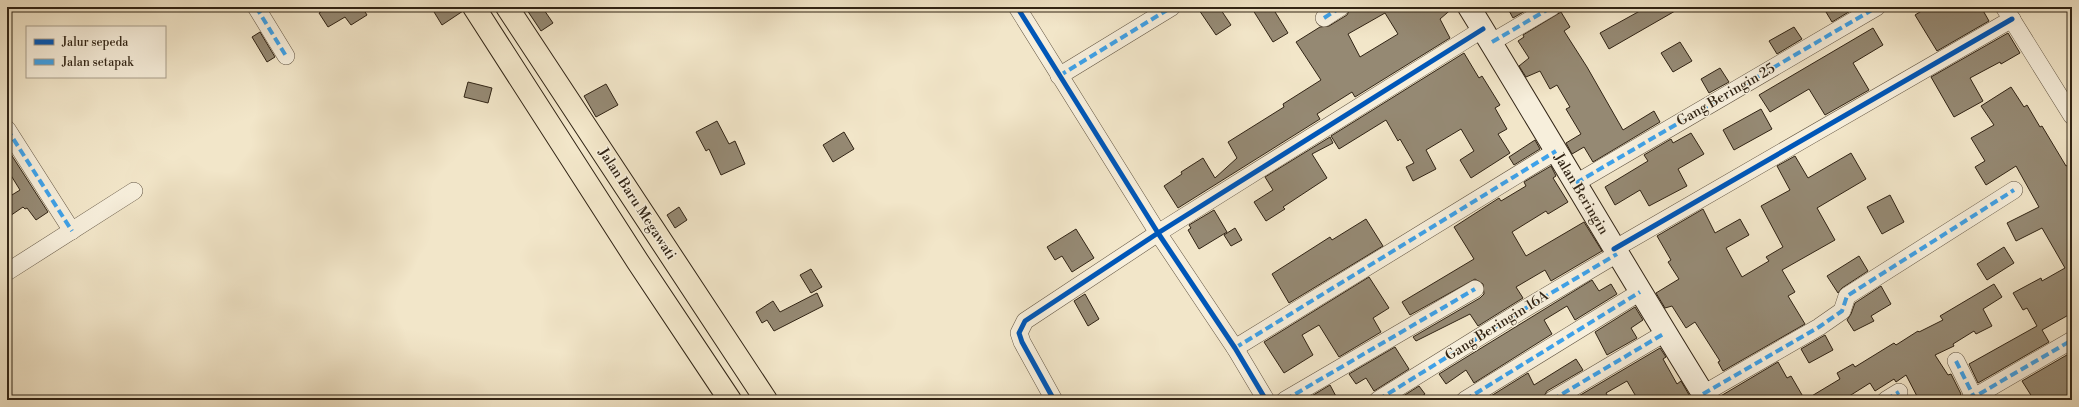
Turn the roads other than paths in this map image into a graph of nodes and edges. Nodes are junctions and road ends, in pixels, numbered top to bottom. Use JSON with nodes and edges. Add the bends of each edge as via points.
{"nodes":[{"id":1,"x":256,"y":7,"type":"edge"},
{"id":2,"x":474,"y":7,"type":"edge"},
{"id":3,"x":507,"y":7,"type":"edge"},
{"id":4,"x":1017,"y":7,"type":"edge"},
{"id":5,"x":1172,"y":7,"type":"edge"},
{"id":6,"x":1341,"y":7,"type":"edge"},
{"id":7,"x":1469,"y":7,"type":"edge"},
{"id":8,"x":1552,"y":7,"type":"edge"},
{"id":9,"x":1877,"y":7,"type":"edge"},
{"id":10,"x":2008,"y":13,"type":"edge"},
{"id":11,"x":1324,"y":18,"type":"dead end"},
{"id":12,"x":1487,"y":36,"type":"junction"},
{"id":13,"x":286,"y":56,"type":"dead end"},
{"id":14,"x":1059,"y":76,"type":"junction"},
{"id":15,"x":2072,"y":116,"type":"edge"},
{"id":16,"x":7,"y":129,"type":"edge"},
{"id":17,"x":1556,"y":151,"type":"junction"},
{"id":18,"x":1576,"y":183,"type":"junction"},
{"id":19,"x":2014,"y":190,"type":"dead end"},
{"id":20,"x":134,"y":191,"type":"dead end"},
{"id":21,"x":72,"y":231,"type":"junction"},
{"id":22,"x":1158,"y":233,"type":"junction"},
{"id":23,"x":665,"y":247,"type":"junction"},
{"id":24,"x":1615,"y":252,"type":"junction"},
{"id":25,"x":638,"y":262,"type":"junction"},
{"id":26,"x":7,"y":271,"type":"edge"},
{"id":27,"x":1475,"y":289,"type":"dead end"},
{"id":28,"x":1640,"y":292,"type":"junction"},
{"id":29,"x":697,"y":296,"type":"junction"},
{"id":30,"x":673,"y":313,"type":"junction"},
{"id":31,"x":1665,"y":333,"type":"junction"},
{"id":32,"x":2072,"y":340,"type":"edge"},
{"id":33,"x":1235,"y":348,"type":"junction"},
{"id":34,"x":1956,"y":361,"type":"dead end"},
{"id":35,"x":1705,"y":397,"type":"edge"},
{"id":36,"x":1971,"y":399,"type":"edge"},
{"id":37,"x":730,"y":400,"type":"edge"},
{"id":38,"x":766,"y":400,"type":"edge"},
{"id":39,"x":1054,"y":400,"type":"edge"},
{"id":40,"x":1266,"y":400,"type":"edge"},
{"id":41,"x":1285,"y":400,"type":"edge"},
{"id":42,"x":1378,"y":400,"type":"edge"},
{"id":43,"x":1465,"y":400,"type":"edge"},
{"id":44,"x":1552,"y":400,"type":"edge"}],
"edges":[{"from":1,"to":13,"type":"street"},
{"from":2,"to":25,"type":"highway"},
{"from":3,"to":23,"type":"highway","name":"Jalan Baru Megawati"},
{"from":4,"to":14,"type":"street"},
{"from":5,"to":14,"type":"street"},
{"from":6,"to":11,"type":"street"},
{"from":7,"to":12,"type":"street","name":"Jalan Beringin"},
{"from":8,"to":12,"type":"street"},
{"from":9,"to":18,"type":"street","name":"Gang Beringin 25"},
{"from":10,"to":15,"type":"street"},
{"from":10,"to":24,"type":"street","name":"Gang Beringin 16A"},
{"from":12,"to":17,"type":"street","name":"Jalan Beringin"},
{"from":12,"to":22,"type":"street"},
{"from":14,"to":22,"type":"street"},
{"from":16,"to":21,"type":"street"},
{"from":17,"to":18,"type":"street","name":"Jalan Beringin"},
{"from":17,"to":33,"type":"street"},
{"from":18,"to":24,"type":"street","name":"Jalan Beringin"},
{"from":19,"to":35,"type":"street","via":[[1847,296],[1842,311],[1819,327]]},
{"from":20,"to":21,"type":"street"},
{"from":21,"to":26,"type":"street"},
{"from":22,"to":33,"type":"street"},
{"from":22,"to":39,"type":"street","via":[[1025,321],[1021,327],[1019,333],[1022,342]]},
{"from":23,"to":25,"type":"highway"},
{"from":23,"to":29,"type":"highway","name":"Jalan Baru Megawati"},
{"from":24,"to":28,"type":"street","name":"Jalan Beringin"},
{"from":24,"to":42,"type":"street","name":"Gang Beringin 16A"},
{"from":25,"to":30,"type":"highway"},
{"from":27,"to":41,"type":"street"},
{"from":28,"to":31,"type":"street","name":"Jalan Beringin"},
{"from":28,"to":43,"type":"street"},
{"from":29,"to":30,"type":"highway"},
{"from":29,"to":38,"type":"highway","name":"Jalan Baru Megawati"},
{"from":30,"to":37,"type":"highway"},
{"from":31,"to":35,"type":"street","name":"Jalan Beringin"},
{"from":31,"to":44,"type":"street"},
{"from":32,"to":36,"type":"street"},
{"from":33,"to":40,"type":"street"},
{"from":34,"to":36,"type":"street"}]}
